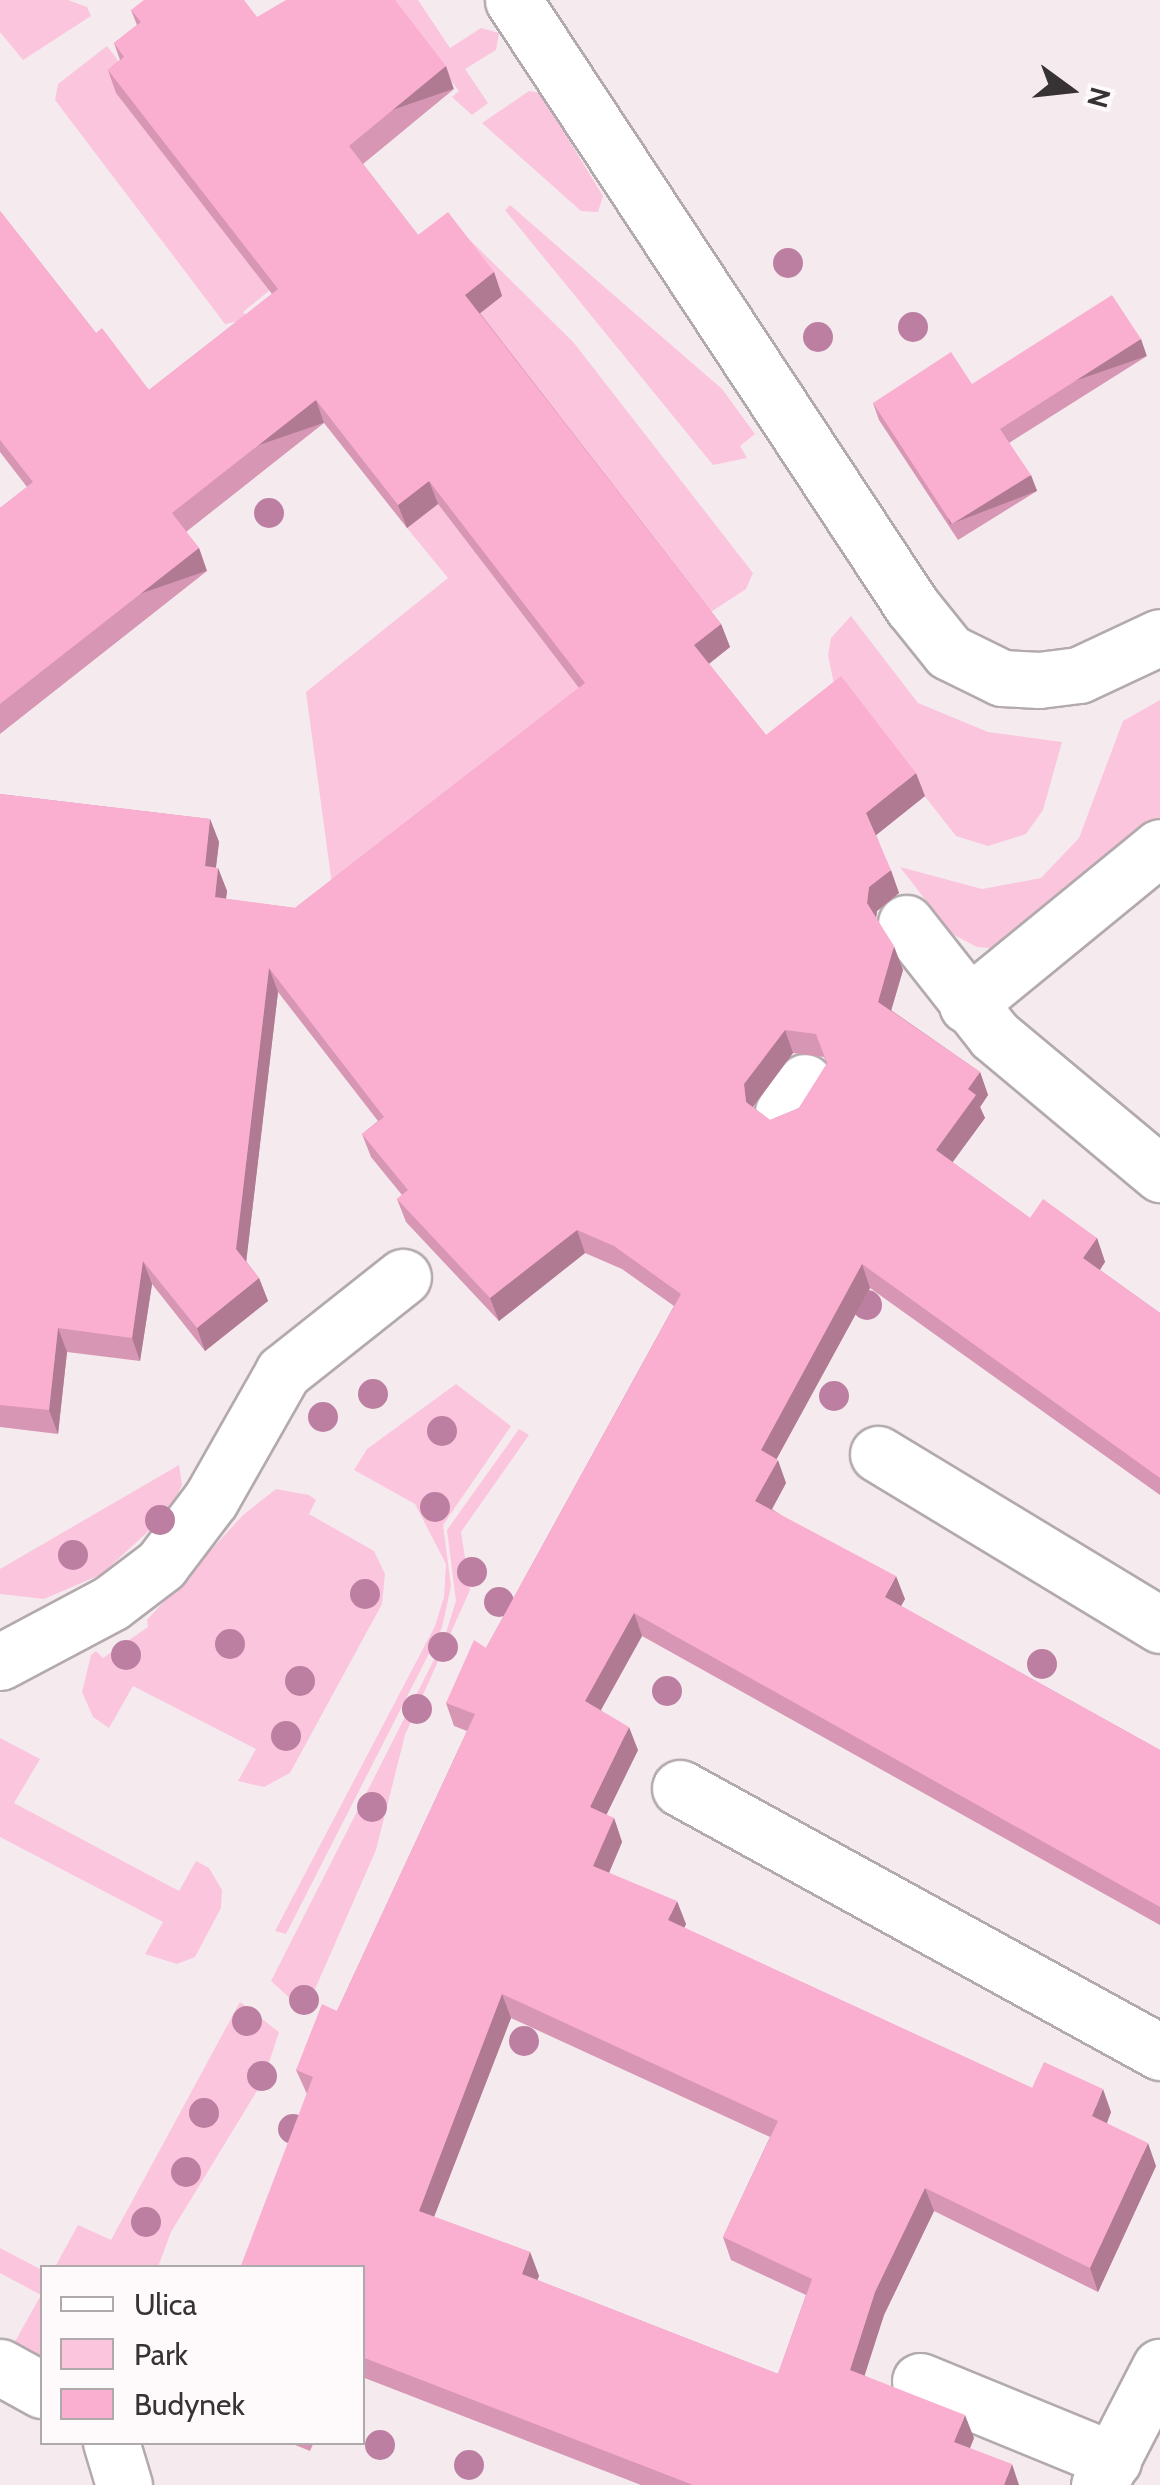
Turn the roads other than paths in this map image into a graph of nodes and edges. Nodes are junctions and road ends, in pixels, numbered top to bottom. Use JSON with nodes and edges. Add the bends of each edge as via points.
{"nodes":[{"id":1,"x":513,"y":0,"type":"edge"},
{"id":2,"x":1160,"y":637,"type":"edge"},
{"id":3,"x":1160,"y":847,"type":"edge"},
{"id":4,"x":911,"y":946,"type":"dead end"},
{"id":5,"x":967,"y":1005,"type":"junction"},
{"id":6,"x":1160,"y":1174,"type":"edge"},
{"id":7,"x":403,"y":1277,"type":"dead end"},
{"id":8,"x":878,"y":1454,"type":"dead end"},
{"id":9,"x":1160,"y":1626,"type":"edge"},
{"id":10,"x":0,"y":1662,"type":"edge"},
{"id":11,"x":680,"y":1788,"type":"dead end"},
{"id":12,"x":1160,"y":2052,"type":"edge"},
{"id":13,"x":1160,"y":2366,"type":"edge"},
{"id":14,"x":0,"y":2367,"type":"edge"},
{"id":15,"x":920,"y":2381,"type":"dead end"},
{"id":16,"x":40,"y":2389,"type":"edge"},
{"id":17,"x":112,"y":2445,"type":"edge"},
{"id":18,"x":1106,"y":2472,"type":"edge"},
{"id":19,"x":124,"y":2485,"type":"edge"}],
"edges":[{"from":1,"to":2,"type":"street","via":[[912,606],[949,652],[1002,678],[1039,680],[1079,675]]},
{"from":3,"to":5,"type":"street"},
{"from":4,"to":5,"type":"street"},
{"from":5,"to":6,"type":"street"},
{"from":7,"to":10,"type":"street","via":[[282,1372],[211,1498],[161,1565],[111,1603]]},
{"from":8,"to":9,"type":"street"},
{"from":11,"to":12,"type":"street"},
{"from":13,"to":18,"type":"street"},
{"from":14,"to":16,"type":"street"},
{"from":15,"to":18,"type":"street"},
{"from":17,"to":19,"type":"street"}]}
